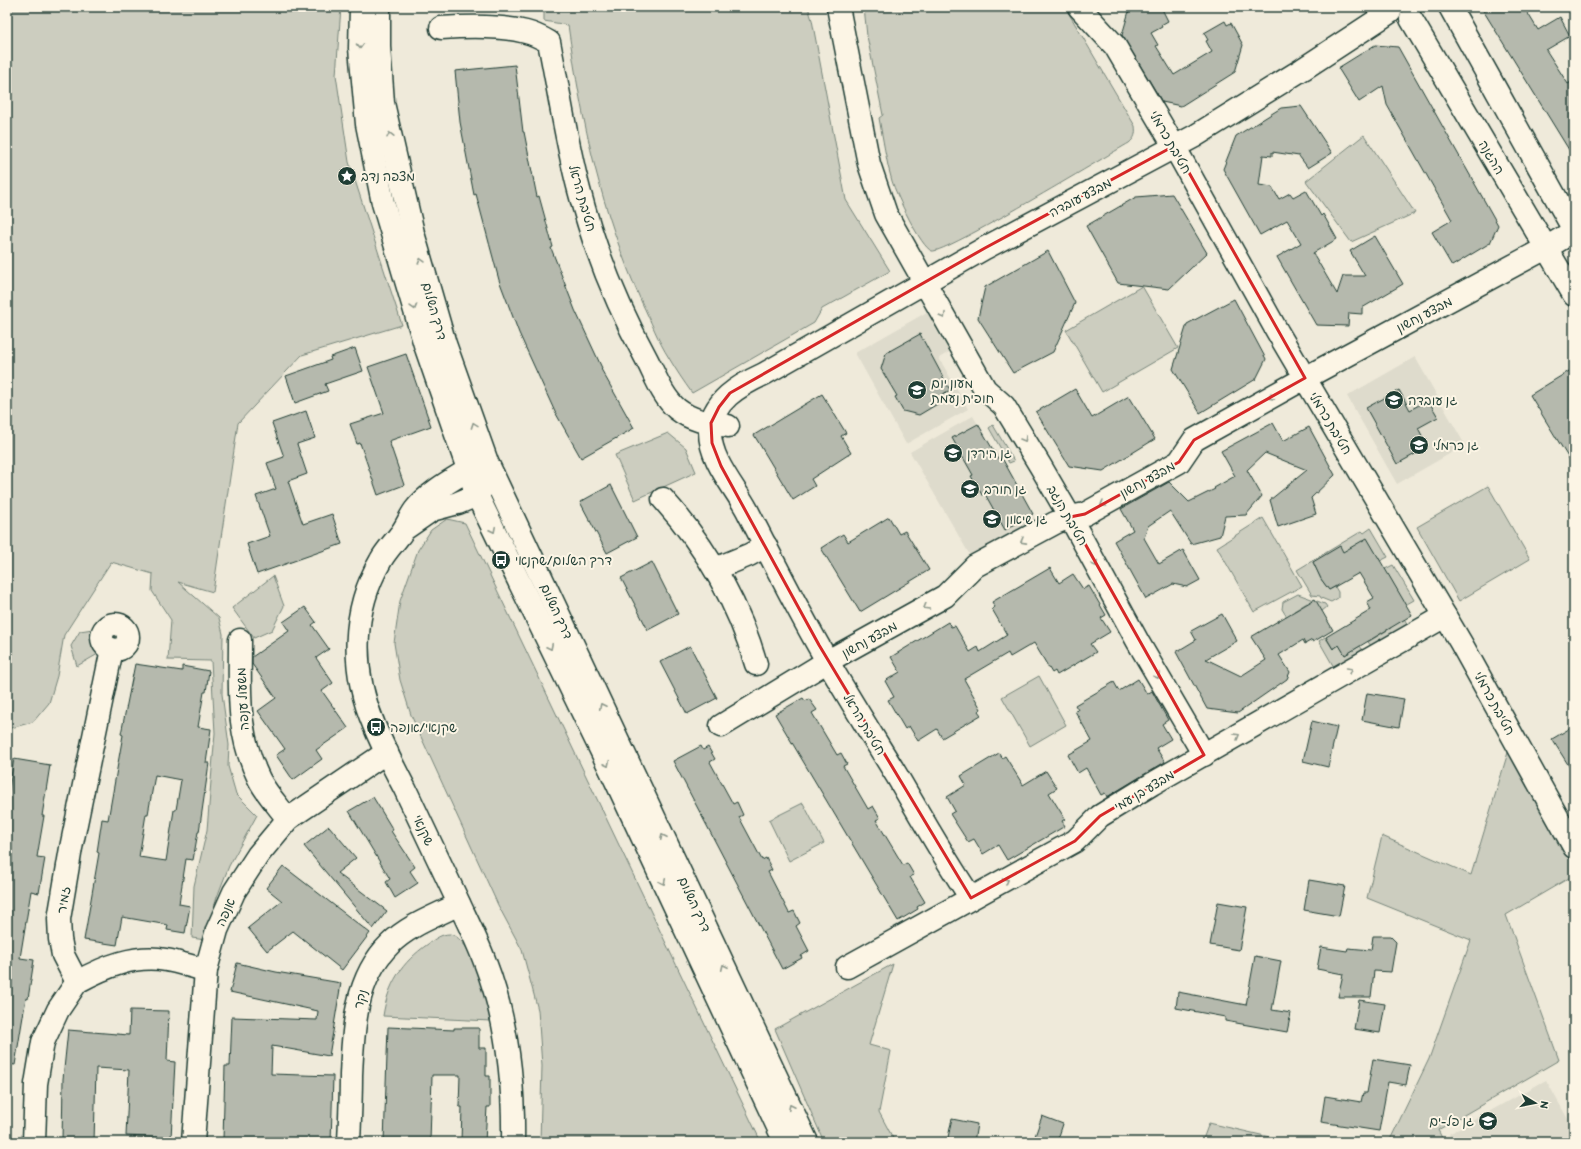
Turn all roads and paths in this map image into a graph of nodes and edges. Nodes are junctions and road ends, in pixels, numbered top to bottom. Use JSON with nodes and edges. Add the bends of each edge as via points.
{"nodes":[{"id":1,"x":361,"y":7,"type":"edge"},
{"id":2,"x":379,"y":7,"type":"edge"},
{"id":3,"x":838,"y":7,"type":"edge"},
{"id":4,"x":1078,"y":7,"type":"edge"},
{"id":5,"x":1450,"y":7,"type":"edge"},
{"id":6,"x":1389,"y":10,"type":"edge"},
{"id":7,"x":1415,"y":13,"type":"edge"},
{"id":8,"x":441,"y":28,"type":"dead end"},
{"id":9,"x":1174,"y":146,"type":"junction"},
{"id":10,"x":1572,"y":227,"type":"edge"},
{"id":11,"x":1546,"y":248,"type":"junction"},
{"id":12,"x":923,"y":282,"type":"junction"},
{"id":13,"x":1574,"y":295,"type":"edge"},
{"id":14,"x":1305,"y":378,"type":"junction"},
{"id":15,"x":720,"y":425,"type":"junction"},
{"id":16,"x":468,"y":470,"type":"junction"},
{"id":17,"x":493,"y":475,"type":"junction"},
{"id":18,"x":467,"y":499,"type":"junction"},
{"id":19,"x":662,"y":499,"type":"dead end"},
{"id":20,"x":1070,"y":517,"type":"junction"},
{"id":21,"x":406,"y":528,"type":"junction"},
{"id":22,"x":766,"y":546,"type":"junction"},
{"id":23,"x":715,"y":569,"type":"junction"},
{"id":24,"x":1445,"y":616,"type":"junction"},
{"id":25,"x":240,"y":640,"type":"dead end"},
{"id":26,"x":112,"y":649,"type":"dead end"},
{"id":27,"x":828,"y":661,"type":"junction"},
{"id":28,"x":756,"y":664,"type":"dead end"},
{"id":29,"x":721,"y":726,"type":"dead end"},
{"id":30,"x":387,"y":752,"type":"junction"},
{"id":31,"x":1204,"y":755,"type":"junction"},
{"id":32,"x":288,"y":819,"type":"junction"},
{"id":33,"x":1574,"y":847,"type":"edge"},
{"id":34,"x":971,"y":898,"type":"junction"},
{"id":35,"x":459,"y":904,"type":"junction"},
{"id":36,"x":847,"y":967,"type":"dead end"},
{"id":37,"x":206,"y":970,"type":"junction"},
{"id":38,"x":77,"y":982,"type":"junction"},
{"id":39,"x":34,"y":1142,"type":"edge"},
{"id":40,"x":193,"y":1142,"type":"edge"},
{"id":41,"x":349,"y":1142,"type":"edge"},
{"id":42,"x":513,"y":1142,"type":"edge"},
{"id":43,"x":785,"y":1142,"type":"edge"},
{"id":44,"x":807,"y":1142,"type":"edge"}],
"edges":[{"from":1,"to":16,"type":"street","name":"דרך השלום","one_way":true,"via":[[360,48],[367,124],[383,203],[426,348]]},
{"from":17,"to":2,"type":"street","name":"דרך השלום","one_way":true,"via":[[445,344],[413,233],[383,103],[378,47]]},
{"from":3,"to":12,"type":"street","name":"חטיבת הנגב","via":[[871,171],[886,214]]},
{"from":4,"to":9,"type":"street","name":"חטיבת כרמלי","via":[[1115,46]]},
{"from":5,"to":10,"type":"street"},
{"from":6,"to":7,"type":"street","via":[[1398,20],[1403,21]]},
{"from":6,"to":9,"type":"street","name":"מבצע עובדה","via":[[1297,73]]},
{"from":7,"to":11,"type":"street","name":"ההגנה"},
{"from":8,"to":15,"type":"street","name":"חטיבת הראל","via":[[511,29],[527,32],[549,42],[579,190],[616,298],[665,396],[689,417]]},
{"from":9,"to":12,"type":"street","name":"מבצע עובדה"},
{"from":9,"to":14,"type":"street","name":"חטיבת כרמלי"},
{"from":10,"to":11,"type":"street","name":"מבצע נחשון"},
{"from":11,"to":13,"type":"street","name":"ההגנה"},
{"from":11,"to":14,"type":"street","name":"מבצע נחשון"},
{"from":12,"to":15,"type":"street","name":"מבצע עובדה","via":[[764,374],[744,382],[719,406]]},
{"from":12,"to":20,"type":"street","name":"חטיבת הנגב","one_way":true,"via":[[985,389],[1004,406]]},
{"from":14,"to":20,"type":"street","name":"מבצע נחשון","one_way":true,"via":[[1194,440],[1179,462],[1085,514]]},
{"from":14,"to":24,"type":"street","name":"חטיבת כרמלי"},
{"from":15,"to":22,"type":"street","name":"חטיבת הראל","via":[[710,433],[715,454]]},
{"from":16,"to":17,"type":"street"},
{"from":16,"to":18,"type":"street","name":"דרך השלום"},
{"from":16,"to":21,"type":"street","name":"שקנאי","via":[[429,496],[415,510]]},
{"from":17,"to":18,"type":"street"},
{"from":44,"to":17,"type":"street","name":"דרך השלום","one_way":true},
{"from":18,"to":21,"type":"street","name":"שקנאי","via":[[432,510]]},
{"from":18,"to":43,"type":"street","name":"דרך השלום","one_way":true,"via":[[616,781]]},
{"from":19,"to":23,"type":"street","via":[[692,533]]},
{"from":20,"to":27,"type":"street","name":"מבצע נחשון","one_way":true,"via":[[1054,523],[975,566],[945,596]]},
{"from":20,"to":31,"type":"street","name":"חטיבת הנגב","one_way":true,"via":[[1138,642]]},
{"from":21,"to":30,"type":"street","name":"שקנאי","via":[[382,558],[368,586],[359,617],[357,650],[361,686]]},
{"from":22,"to":23,"type":"street"},
{"from":22,"to":27,"type":"street","name":"חטיבת הראל"},
{"from":23,"to":28,"type":"street","via":[[743,624]]},
{"from":31,"to":24,"type":"street","name":"מבצע בן עמי","one_way":true},
{"from":24,"to":33,"type":"street","name":"חטיבת כרמלי"},
{"from":25,"to":32,"type":"street","name":"משעול ענפה","via":[[239,702],[244,738],[260,780]]},
{"from":26,"to":38,"type":"street","name":"זמיר","via":[[71,848],[59,920],[63,955]]},
{"from":27,"to":29,"type":"street","name":"מבצע נחשון"},
{"from":27,"to":34,"type":"street","name":"חטיבת הראל"},
{"from":30,"to":32,"type":"street","name":"אנפה"},
{"from":30,"to":35,"type":"street","name":"שקנאי"},
{"from":34,"to":31,"type":"street","name":"מבצע בן עמי","one_way":true,"via":[[1075,841],[1100,816]]},
{"from":32,"to":37,"type":"street","name":"אנפה","via":[[258,855],[234,892],[217,930]]},
{"from":34,"to":36,"type":"street","name":"מבצע בן עמי"},
{"from":35,"to":41,"type":"street","name":"נקר","via":[[406,931],[390,944],[365,981],[354,1023]]},
{"from":35,"to":42,"type":"street","name":"שקנאי","via":[[486,965],[500,1010],[511,1082]]},
{"from":37,"to":38,"type":"street","via":[[165,960],[138,959],[112,965]]},
{"from":37,"to":40,"type":"street","name":"אנפה"},
{"from":38,"to":39,"type":"street","via":[[58,1010],[43,1042],[36,1084]]}]}
